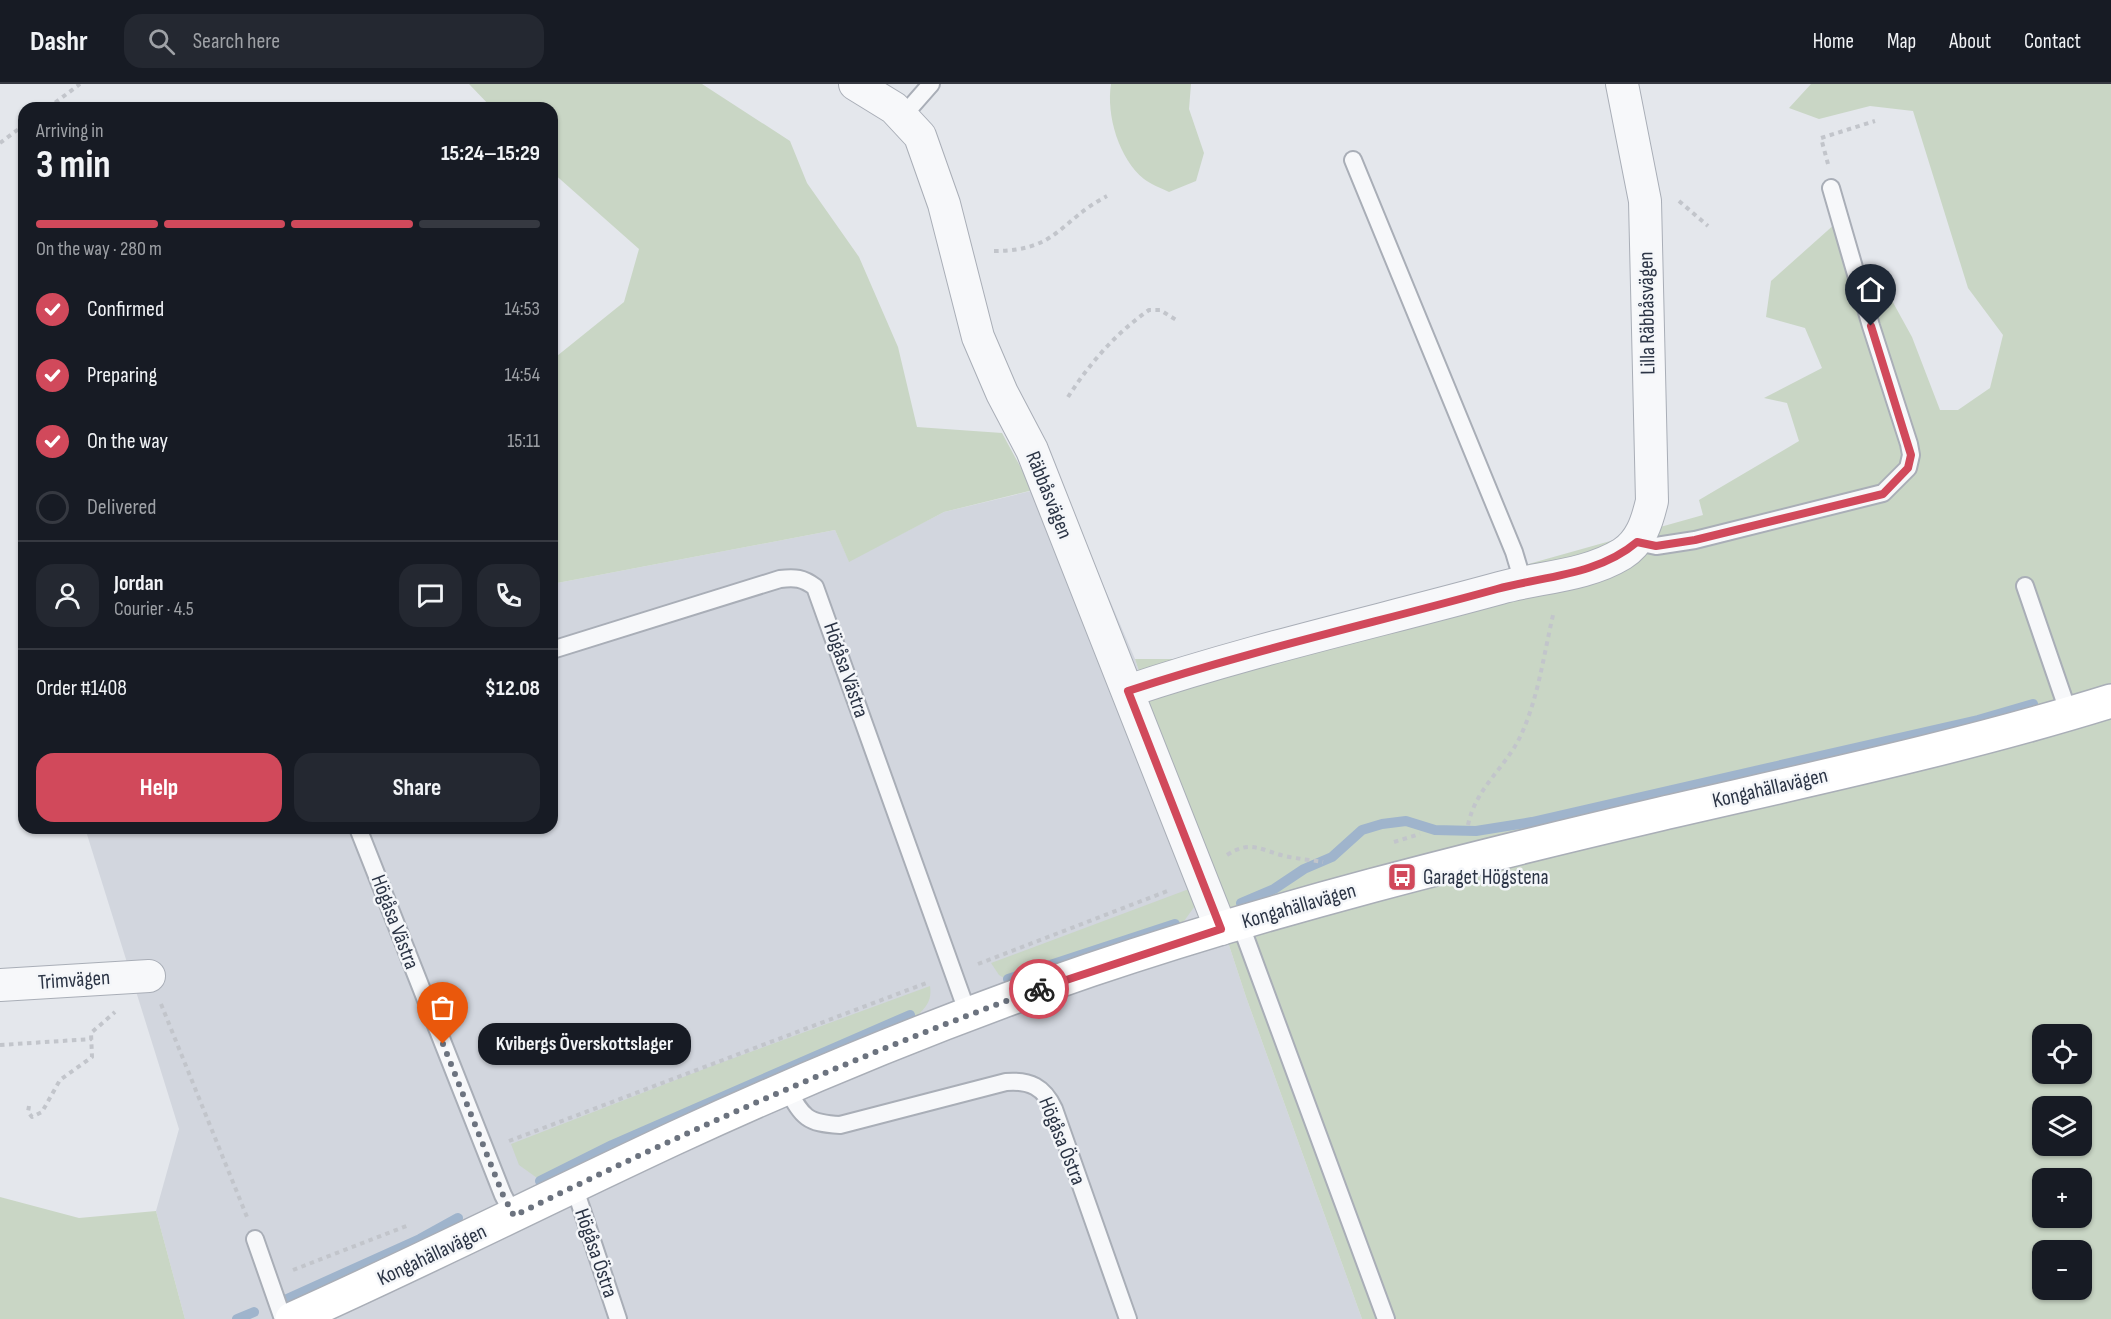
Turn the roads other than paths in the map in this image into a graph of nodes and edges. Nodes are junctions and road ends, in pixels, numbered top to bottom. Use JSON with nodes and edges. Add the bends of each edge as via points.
{"nodes":[{"id":1,"x":855,"y":84,"type":"edge"},
{"id":2,"x":931,"y":84,"type":"edge"},
{"id":3,"x":1622,"y":84,"type":"edge"},
{"id":4,"x":902,"y":117,"type":"junction"},
{"id":5,"x":1353,"y":160,"type":"dead end"},
{"id":6,"x":1831,"y":188,"type":"road end"},
{"id":7,"x":1637,"y":542,"type":"junction"},
{"id":8,"x":1523,"y":582,"type":"junction"},
{"id":9,"x":2025,"y":586,"type":"dead end"},
{"id":10,"x":558,"y":648,"type":"edge"},
{"id":11,"x":1128,"y":691,"type":"junction"},
{"id":12,"x":2111,"y":701,"type":"edge"},
{"id":13,"x":2069,"y":714,"type":"junction"},
{"id":14,"x":360,"y":834,"type":"edge"},
{"id":15,"x":1230,"y":926,"type":"junction"},
{"id":16,"x":148,"y":976,"type":"road end"},
{"id":17,"x":0,"y":986,"type":"edge"},
{"id":18,"x":968,"y":1014,"type":"junction"},
{"id":19,"x":787,"y":1089,"type":"junction"},
{"id":20,"x":574,"y":1186,"type":"junction"},
{"id":21,"x":514,"y":1216,"type":"junction"},
{"id":22,"x":255,"y":1239,"type":"road end"},
{"id":23,"x":283,"y":1319,"type":"edge"},
{"id":24,"x":292,"y":1319,"type":"edge"},
{"id":25,"x":618,"y":1319,"type":"edge"},
{"id":26,"x":1128,"y":1319,"type":"edge"},
{"id":27,"x":1386,"y":1319,"type":"edge"}],
"edges":[{"from":1,"to":4,"type":"street","name":"Räbbåsvägen"},
{"from":2,"to":4,"type":"lane"},
{"from":3,"to":7,"type":"street","name":"Lilla Räbbåsvägen","via":[[1645,201],[1652,501]]},
{"from":4,"to":11,"type":"street","name":"Räbbåsvägen","via":[[920,136],[944,204],[978,337],[1032,450]]},
{"from":5,"to":8,"type":"lane"},
{"from":6,"to":7,"type":"lane","via":[[1909,444],[1908,468],[1883,494],[1851,503],[1695,540],[1656,546]]},
{"from":7,"to":8,"type":"street","via":[[1597,567]]},
{"from":8,"to":11,"type":"street"},
{"from":9,"to":13,"type":"lane"},
{"from":10,"to":18,"type":"lane","name":"Högåsa Västra","via":[[780,579],[805,579],[815,587]]},
{"from":11,"to":15,"type":"street","name":"Räbbåsvägen","via":[[1201,875]]},
{"from":12,"to":13,"type":"street","name":"Kongahällavägen"},
{"from":13,"to":15,"type":"street","name":"Kongahällavägen","via":[[1446,866]]},
{"from":14,"to":21,"type":"lane","name":"Högåsa Västra"},
{"from":15,"to":18,"type":"street","name":"Kongahällavägen"},
{"from":15,"to":27,"type":"lane"},
{"from":16,"to":17,"type":"street","name":"Trimvägen"},
{"from":18,"to":19,"type":"street","name":"Kongahällavägen"},
{"from":19,"to":20,"type":"street","name":"Kongahällavägen"},
{"from":19,"to":26,"type":"lane","name":"Högåsa Östra","via":[[802,1115],[822,1124],[840,1125],[1006,1082],[1021,1081],[1043,1090],[1054,1109]]},
{"from":20,"to":21,"type":"street","name":"Kongahällavägen"},
{"from":20,"to":25,"type":"lane","name":"Högåsa Östra"},
{"from":21,"to":24,"type":"street","name":"Kongahällavägen"},
{"from":22,"to":23,"type":"lane"}]}
